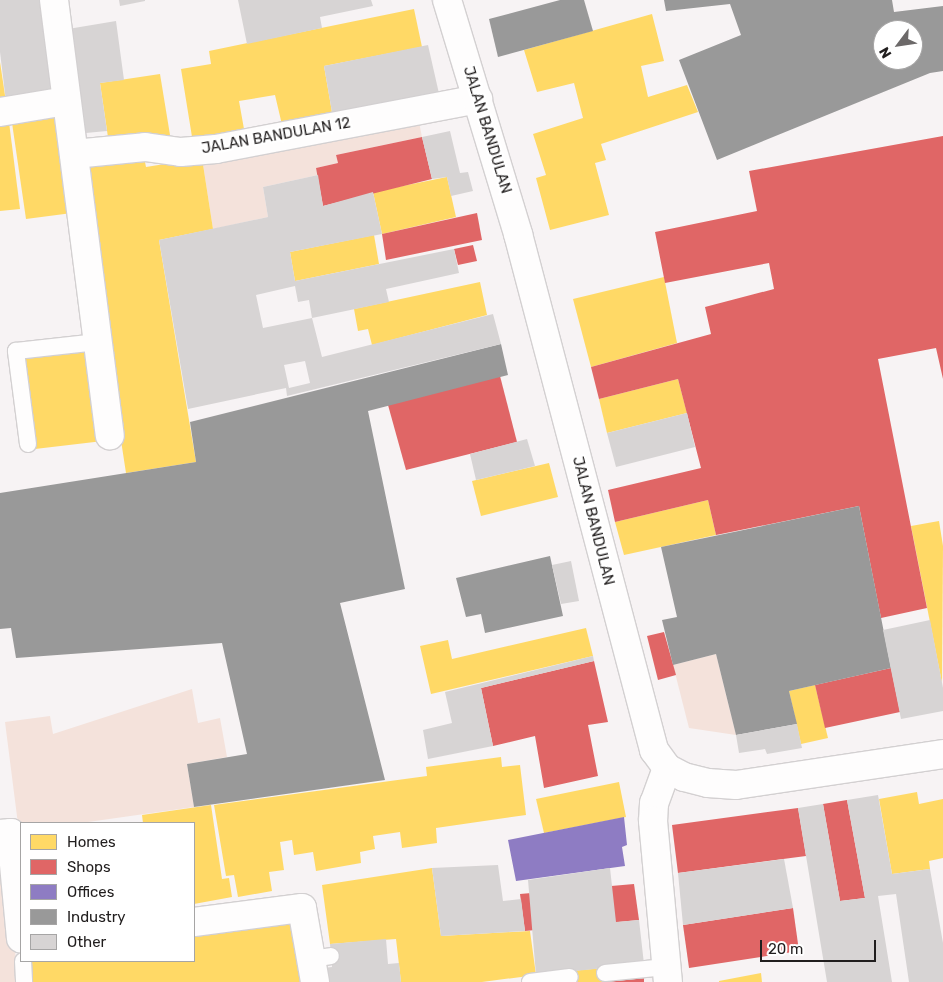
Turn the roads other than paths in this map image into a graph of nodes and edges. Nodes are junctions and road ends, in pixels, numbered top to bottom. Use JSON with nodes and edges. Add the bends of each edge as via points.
{"nodes":[{"id":1,"x":54,"y":0,"type":"edge"},
{"id":2,"x":447,"y":0,"type":"edge"},
{"id":3,"x":478,"y":99,"type":"junction"},
{"id":4,"x":66,"y":101,"type":"junction"},
{"id":5,"x":0,"y":112,"type":"edge"},
{"id":6,"x":74,"y":154,"type":"junction"},
{"id":7,"x":98,"y":342,"type":"junction"},
{"id":8,"x":110,"y":434,"type":"dead end"},
{"id":9,"x":28,"y":444,"type":"dead end"},
{"id":10,"x":943,"y":754,"type":"edge"},
{"id":11,"x":667,"y":768,"type":"junction"},
{"id":12,"x":5,"y":833,"type":"edge"},
{"id":13,"x":195,"y":922,"type":"edge"},
{"id":14,"x":20,"y":932,"type":"edge"},
{"id":15,"x":23,"y":962,"type":"edge"},
{"id":16,"x":319,"y":966,"type":"edge"},
{"id":17,"x":604,"y":974,"type":"dead end"},
{"id":18,"x":667,"y":974,"type":"edge"},
{"id":19,"x":570,"y":977,"type":"dead end"},
{"id":20,"x":24,"y":982,"type":"edge"},
{"id":21,"x":530,"y":982,"type":"edge"}],
"edges":[{"from":1,"to":4,"type":"street"},
{"from":2,"to":3,"type":"street","name":"JALAN BANDULAN"},
{"from":3,"to":6,"type":"street","name":"JALAN BANDULAN 12","via":[[216,149],[181,152],[145,147]]},
{"from":3,"to":11,"type":"street","name":"JALAN BANDULAN","via":[[526,264],[646,728],[654,750]]},
{"from":4,"to":5,"type":"street"},
{"from":4,"to":6,"type":"street"},
{"from":6,"to":7,"type":"street"},
{"from":7,"to":8,"type":"street"},
{"from":7,"to":9,"type":"lane","via":[[16,351]]},
{"from":10,"to":11,"type":"street","via":[[736,785],[708,784]]},
{"from":11,"to":18,"type":"street","via":[[654,803],[653,821]]},
{"from":12,"to":14,"type":"street"},
{"from":13,"to":16,"type":"street","via":[[302,908]]},
{"from":15,"to":20,"type":"lane"},
{"from":17,"to":18,"type":"lane"},
{"from":19,"to":21,"type":"lane"}]}
